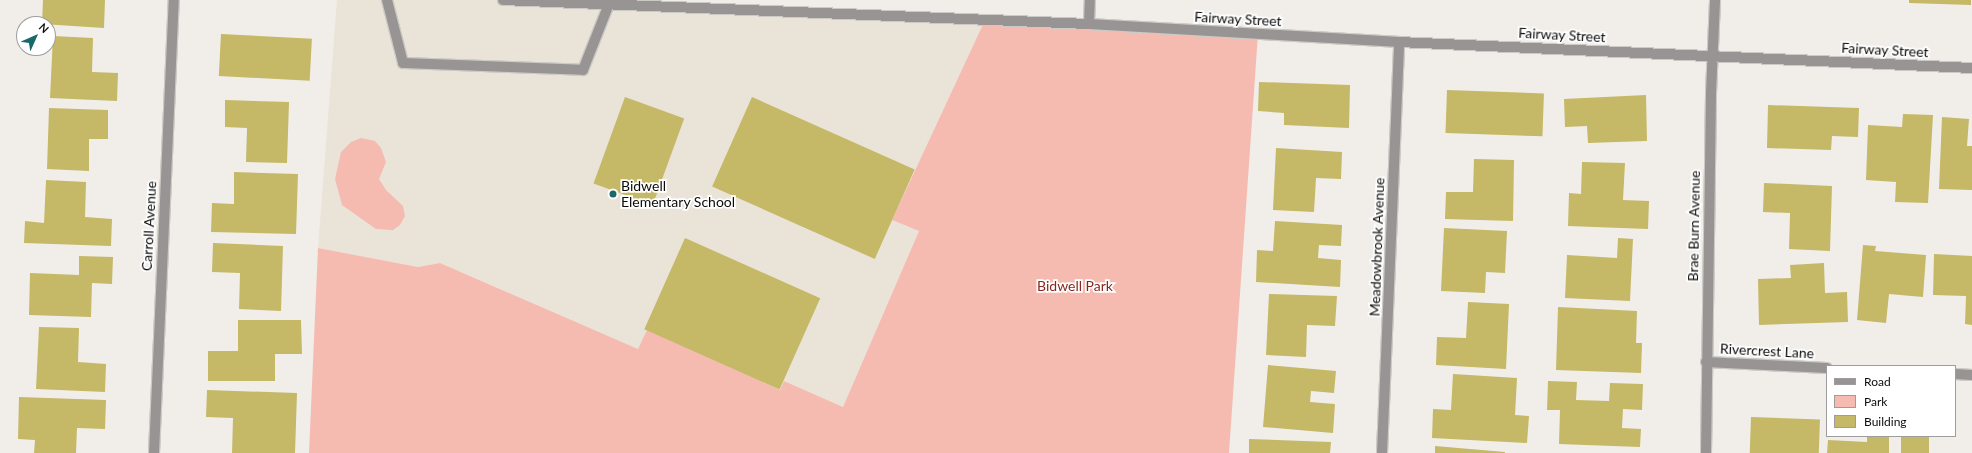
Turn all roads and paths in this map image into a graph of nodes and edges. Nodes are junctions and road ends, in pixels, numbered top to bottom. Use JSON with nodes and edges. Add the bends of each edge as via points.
{"nodes":[{"id":1,"x":174,"y":0,"type":"edge"},
{"id":2,"x":387,"y":0,"type":"edge"},
{"id":3,"x":503,"y":0,"type":"edge"},
{"id":4,"x":1090,"y":0,"type":"edge"},
{"id":5,"x":1714,"y":0,"type":"edge"},
{"id":6,"x":609,"y":4,"type":"junction"},
{"id":7,"x":1089,"y":24,"type":"junction"},
{"id":8,"x":1399,"y":42,"type":"junction"},
{"id":9,"x":1711,"y":56,"type":"junction"},
{"id":10,"x":1972,"y":68,"type":"edge"},
{"id":11,"x":1706,"y":362,"type":"junction"},
{"id":12,"x":1826,"y":368,"type":"edge"},
{"id":13,"x":1956,"y":374,"type":"edge"},
{"id":14,"x":1972,"y":375,"type":"edge"},
{"id":15,"x":154,"y":453,"type":"edge"},
{"id":16,"x":1382,"y":453,"type":"edge"},
{"id":17,"x":1706,"y":453,"type":"edge"}],
"edges":[{"from":1,"to":15,"type":"street","name":"Carroll Avenue"},
{"from":2,"to":6,"type":"street","via":[[404,63],[583,70]]},
{"from":3,"to":6,"type":"street","name":"Fairway Street"},
{"from":4,"to":7,"type":"street"},
{"from":5,"to":9,"type":"street","name":"Brae Burn Avenue"},
{"from":6,"to":7,"type":"street","name":"Fairway Street"},
{"from":7,"to":8,"type":"street","name":"Fairway Street"},
{"from":8,"to":9,"type":"street","name":"Fairway Street"},
{"from":8,"to":16,"type":"street","name":"Meadowbrook Avenue"},
{"from":9,"to":10,"type":"street","name":"Fairway Street"},
{"from":9,"to":11,"type":"street","name":"Brae Burn Avenue"},
{"from":11,"to":12,"type":"street","name":"Rivercrest Lane"},
{"from":11,"to":17,"type":"street","name":"Brae Burn Avenue"},
{"from":13,"to":14,"type":"street"}]}
